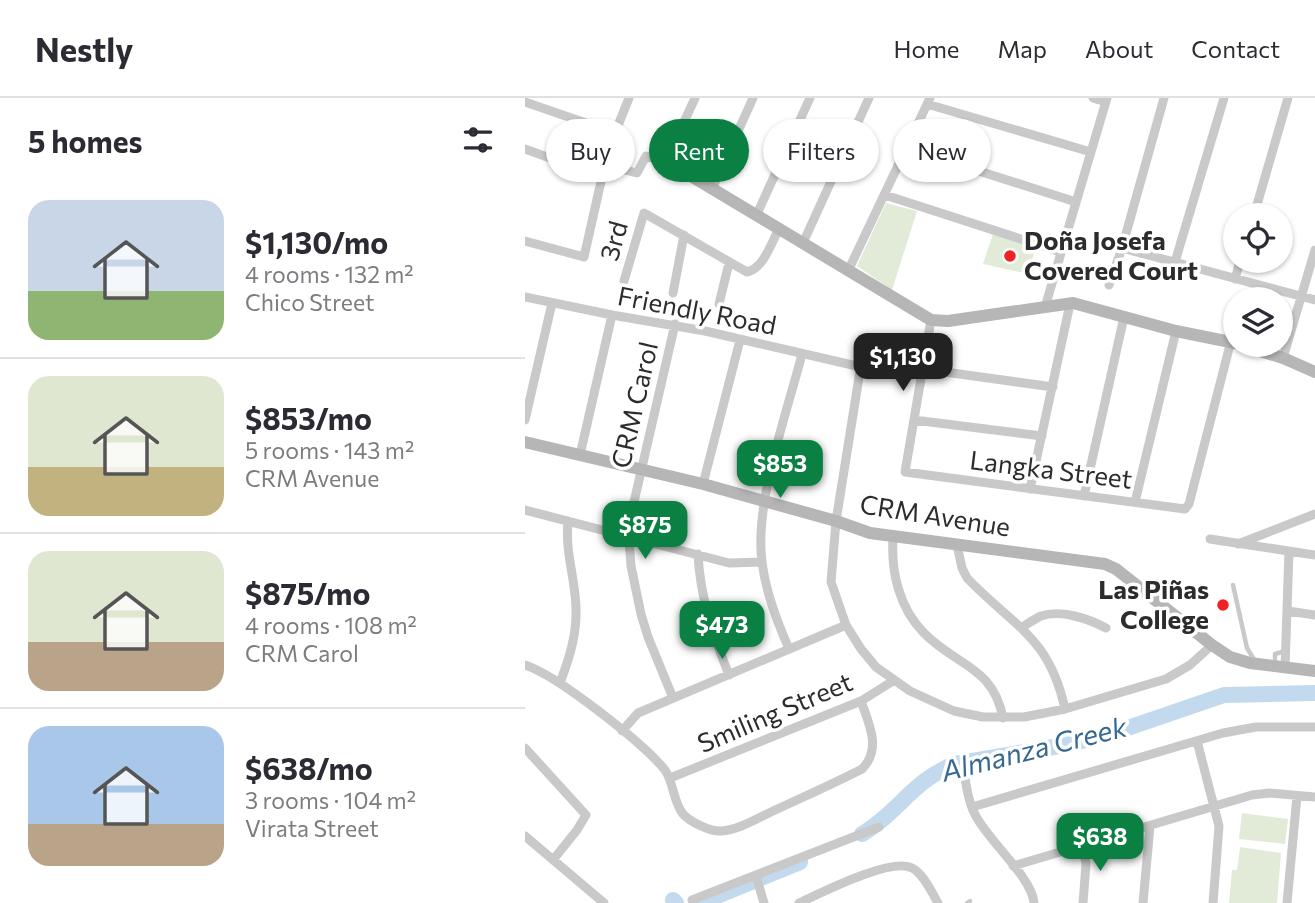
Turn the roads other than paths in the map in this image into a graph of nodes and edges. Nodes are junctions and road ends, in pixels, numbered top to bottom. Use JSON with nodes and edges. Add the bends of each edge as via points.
{"nodes":[{"id":1,"x":629,"y":98,"type":"edge"},
{"id":2,"x":695,"y":98,"type":"edge"},
{"id":3,"x":753,"y":98,"type":"edge"},
{"id":4,"x":810,"y":98,"type":"edge"},
{"id":5,"x":869,"y":98,"type":"edge"},
{"id":6,"x":1093,"y":98,"type":"edge"},
{"id":7,"x":1164,"y":98,"type":"edge"},
{"id":8,"x":1224,"y":98,"type":"edge"},
{"id":9,"x":1288,"y":98,"type":"edge"},
{"id":10,"x":1107,"y":100,"type":"edge"},
{"id":11,"x":929,"y":101,"type":"edge"},
{"id":12,"x":525,"y":102,"type":"edge"},
{"id":13,"x":685,"y":119,"type":"edge"},
{"id":14,"x":921,"y":119,"type":"edge"},
{"id":15,"x":525,"y":149,"type":"edge"},
{"id":16,"x":1091,"y":152,"type":"junction"},
{"id":17,"x":546,"y":157,"type":"edge"},
{"id":18,"x":649,"y":157,"type":"edge"},
{"id":19,"x":635,"y":172,"type":"edge"},
{"id":20,"x":991,"y":175,"type":"edge"},
{"id":21,"x":893,"y":178,"type":"edge"},
{"id":22,"x":600,"y":182,"type":"edge"},
{"id":23,"x":700,"y":182,"type":"edge"},
{"id":24,"x":712,"y":189,"type":"junction"},
{"id":25,"x":885,"y":195,"type":"junction"},
{"id":26,"x":1076,"y":202,"type":"junction"},
{"id":27,"x":1257,"y":203,"type":"edge"},
{"id":28,"x":756,"y":216,"type":"junction"},
{"id":29,"x":779,"y":229,"type":"junction"},
{"id":30,"x":684,"y":235,"type":"junction"},
{"id":31,"x":525,"y":241,"type":"edge"},
{"id":32,"x":803,"y":243,"type":"junction"},
{"id":33,"x":1122,"y":248,"type":"junction"},
{"id":34,"x":1315,"y":250,"type":"edge"},
{"id":35,"x":1061,"y":252,"type":"junction"},
{"id":36,"x":729,"y":262,"type":"junction"},
{"id":37,"x":1175,"y":262,"type":"junction"},
{"id":38,"x":848,"y":271,"type":"junction"},
{"id":39,"x":1237,"y":273,"type":"edge"},
{"id":40,"x":1235,"y":279,"type":"junction"},
{"id":41,"x":624,"y":281,"type":"dead end"},
{"id":42,"x":1109,"y":285,"type":"dead end"},
{"id":43,"x":673,"y":293,"type":"dead end"},
{"id":44,"x":525,"y":296,"type":"edge"},
{"id":45,"x":1302,"y":296,"type":"junction"},
{"id":46,"x":1315,"y":300,"type":"edge"},
{"id":47,"x":552,"y":303,"type":"junction"},
{"id":48,"x":719,"y":304,"type":"dead end"},
{"id":49,"x":1070,"y":304,"type":"junction"},
{"id":50,"x":1045,"y":306,"type":"junction"},
{"id":51,"x":612,"y":315,"type":"junction"},
{"id":52,"x":1124,"y":317,"type":"junction"},
{"id":53,"x":932,"y":320,"type":"junction"},
{"id":54,"x":675,"y":324,"type":"junction"},
{"id":55,"x":1176,"y":331,"type":"junction"},
{"id":56,"x":740,"y":340,"type":"junction"},
{"id":57,"x":1223,"y":341,"type":"edge"},
{"id":58,"x":864,"y":346,"type":"dead end"},
{"id":59,"x":802,"y":354,"type":"junction"},
{"id":60,"x":1236,"y":357,"type":"edge"},
{"id":61,"x":1280,"y":357,"type":"edge"},
{"id":62,"x":1283,"y":358,"type":"junction"},
{"id":63,"x":861,"y":367,"type":"junction"},
{"id":64,"x":923,"y":369,"type":"junction"},
{"id":65,"x":1315,"y":372,"type":"edge"},
{"id":66,"x":1053,"y":387,"type":"junction"},
{"id":67,"x":914,"y":420,"type":"junction"},
{"id":68,"x":525,"y":421,"type":"edge"},
{"id":69,"x":1042,"y":436,"type":"junction"},
{"id":70,"x":525,"y":442,"type":"edge"},
{"id":71,"x":580,"y":455,"type":"junction"},
{"id":72,"x":641,"y":470,"type":"junction"},
{"id":73,"x":703,"y":484,"type":"junction"},
{"id":74,"x":1030,"y":489,"type":"junction"},
{"id":75,"x":1084,"y":496,"type":"junction"},
{"id":76,"x":765,"y":501,"type":"junction"},
{"id":77,"x":1135,"y":502,"type":"junction"},
{"id":78,"x":525,"y":510,"type":"edge"},
{"id":79,"x":1315,"y":514,"type":"edge"},
{"id":80,"x":568,"y":521,"type":"junction"},
{"id":81,"x":836,"y":521,"type":"junction"},
{"id":82,"x":628,"y":535,"type":"junction"},
{"id":83,"x":893,"y":538,"type":"junction"},
{"id":84,"x":1210,"y":539,"type":"dead end"},
{"id":85,"x":1238,"y":544,"type":"junction"},
{"id":86,"x":957,"y":545,"type":"junction"},
{"id":87,"x":1289,"y":551,"type":"junction"},
{"id":88,"x":698,"y":554,"type":"junction"},
{"id":89,"x":1315,"y":555,"type":"edge"},
{"id":90,"x":762,"y":562,"type":"junction"},
{"id":91,"x":1233,"y":585,"type":"dead end"},
{"id":92,"x":1288,"y":611,"type":"junction"},
{"id":93,"x":1315,"y":615,"type":"edge"},
{"id":94,"x":846,"y":625,"type":"junction"},
{"id":95,"x":1021,"y":628,"type":"junction"},
{"id":96,"x":1106,"y":628,"type":"dead end"},
{"id":97,"x":1212,"y":645,"type":"junction"},
{"id":98,"x":789,"y":649,"type":"junction"},
{"id":99,"x":1257,"y":664,"type":"junction"},
{"id":100,"x":525,"y":665,"type":"edge"},
{"id":101,"x":1280,"y":668,"type":"junction"},
{"id":102,"x":1315,"y":671,"type":"edge"},
{"id":103,"x":729,"y":675,"type":"junction"},
{"id":104,"x":893,"y":681,"type":"junction"},
{"id":105,"x":560,"y":683,"type":"junction"},
{"id":106,"x":673,"y":698,"type":"junction"},
{"id":107,"x":861,"y":701,"type":"junction"},
{"id":108,"x":1065,"y":709,"type":"junction"},
{"id":109,"x":1003,"y":718,"type":"junction"},
{"id":110,"x":1315,"y":727,"type":"edge"},
{"id":111,"x":622,"y":730,"type":"junction"},
{"id":112,"x":1196,"y":741,"type":"junction"},
{"id":113,"x":525,"y":748,"type":"edge"},
{"id":114,"x":963,"y":766,"type":"dead end"},
{"id":115,"x":670,"y":778,"type":"junction"},
{"id":116,"x":1297,"y":796,"type":"junction"},
{"id":117,"x":1315,"y":797,"type":"edge"},
{"id":118,"x":1214,"y":806,"type":"junction"},
{"id":119,"x":972,"y":807,"type":"junction"},
{"id":120,"x":1150,"y":826,"type":"junction"},
{"id":121,"x":879,"y":827,"type":"dead end"},
{"id":122,"x":525,"y":836,"type":"edge"},
{"id":123,"x":1083,"y":847,"type":"junction"},
{"id":124,"x":553,"y":860,"type":"junction"},
{"id":125,"x":1013,"y":866,"type":"junction"},
{"id":126,"x":756,"y":876,"type":"junction"},
{"id":127,"x":692,"y":900,"type":"dead end"},
{"id":128,"x":604,"y":903,"type":"edge"},
{"id":129,"x":764,"y":903,"type":"edge"},
{"id":130,"x":799,"y":903,"type":"edge"},
{"id":131,"x":938,"y":903,"type":"edge"},
{"id":132,"x":1034,"y":903,"type":"edge"},
{"id":133,"x":1083,"y":903,"type":"edge"},
{"id":134,"x":1143,"y":903,"type":"edge"},
{"id":135,"x":1213,"y":903,"type":"edge"},
{"id":136,"x":1287,"y":903,"type":"edge"}],
"edges":[{"from":1,"to":12,"type":"street","via":[[615,133]]},
{"from":2,"to":13,"type":"street"},
{"from":3,"to":24,"type":"street"},
{"from":4,"to":28,"type":"street"},
{"from":5,"to":32,"type":"street"},
{"from":6,"to":10,"type":"street"},
{"from":7,"to":33,"type":"street"},
{"from":8,"to":37,"type":"street"},
{"from":9,"to":27,"type":"street"},
{"from":10,"to":16,"type":"street"},
{"from":11,"to":14,"type":"street"},
{"from":11,"to":16,"type":"street"},
{"from":15,"to":17,"type":"street"},
{"from":16,"to":26,"type":"street"},
{"from":18,"to":19,"type":"street"},
{"from":20,"to":26,"type":"street"},
{"from":21,"to":25,"type":"street"},
{"from":22,"to":31,"type":"street","via":[[584,257]]},
{"from":23,"to":24,"type":"street"},
{"from":24,"to":28,"type":"street"},
{"from":25,"to":35,"type":"street"},
{"from":25,"to":38,"type":"street"},
{"from":26,"to":35,"type":"street"},
{"from":28,"to":29,"type":"street"},
{"from":29,"to":32,"type":"street"},
{"from":29,"to":36,"type":"street","via":[[753,270],[747,272]]},
{"from":30,"to":36,"type":"street"},
{"from":30,"to":41,"type":"street","name":"3rd","via":[[644,213]]},
{"from":30,"to":43,"type":"street"},
{"from":32,"to":38,"type":"street"},
{"from":33,"to":37,"type":"street"},
{"from":33,"to":42,"type":"street"},
{"from":34,"to":45,"type":"street"},
{"from":35,"to":50,"type":"street"},
{"from":36,"to":48,"type":"street"},
{"from":37,"to":40,"type":"street"},
{"from":38,"to":53,"type":"street"},
{"from":39,"to":40,"type":"street"},
{"from":40,"to":45,"type":"street"},
{"from":44,"to":47,"type":"street","name":"Friendly Road"},
{"from":45,"to":46,"type":"street"},
{"from":45,"to":62,"type":"street"},
{"from":47,"to":51,"type":"street","name":"Friendly Road"},
{"from":47,"to":68,"type":"street"},
{"from":49,"to":50,"type":"street"},
{"from":49,"to":52,"type":"street"},
{"from":49,"to":66,"type":"street"},
{"from":50,"to":53,"type":"street"},
{"from":51,"to":54,"type":"street","name":"Friendly Road"},
{"from":51,"to":71,"type":"street"},
{"from":52,"to":55,"type":"street"},
{"from":52,"to":75,"type":"street"},
{"from":53,"to":64,"type":"street"},
{"from":54,"to":56,"type":"street","name":"Friendly Road"},
{"from":54,"to":72,"type":"street","name":"CRM Carol"},
{"from":55,"to":57,"type":"street"},
{"from":55,"to":77,"type":"street"},
{"from":56,"to":59,"type":"street","name":"Friendly Road"},
{"from":56,"to":73,"type":"street"},
{"from":58,"to":63,"type":"street"},
{"from":59,"to":63,"type":"street","name":"Friendly Road"},
{"from":59,"to":76,"type":"street"},
{"from":60,"to":77,"type":"street","name":"Langka Street","via":[[1189,504],[1185,509]]},
{"from":61,"to":62,"type":"street"},
{"from":62,"to":65,"type":"street"},
{"from":63,"to":81,"type":"street"},
{"from":64,"to":66,"type":"street"},
{"from":64,"to":67,"type":"street"},
{"from":66,"to":69,"type":"street"},
{"from":67,"to":69,"type":"street"},
{"from":67,"to":74,"type":"street","name":"Langka Street","via":[[905,472]]},
{"from":69,"to":74,"type":"street"},
{"from":70,"to":71,"type":"street","name":"CRM Avenue"},
{"from":71,"to":72,"type":"street","name":"CRM Avenue"},
{"from":72,"to":73,"type":"street","name":"CRM Avenue"},
{"from":72,"to":82,"type":"street","name":"CRM Carol"},
{"from":73,"to":76,"type":"street","name":"CRM Avenue"},
{"from":74,"to":75,"type":"street","name":"Langka Street"},
{"from":75,"to":77,"type":"street","name":"Langka Street"},
{"from":76,"to":81,"type":"street","name":"CRM Avenue"},
{"from":76,"to":90,"type":"street"},
{"from":78,"to":80,"type":"street"},
{"from":79,"to":85,"type":"street"},
{"from":80,"to":82,"type":"street"},
{"from":80,"to":105,"type":"street","via":[[566,544],[576,626]]},
{"from":81,"to":83,"type":"street","name":"CRM Avenue"},
{"from":81,"to":94,"type":"street","via":[[831,582]]},
{"from":82,"to":88,"type":"street"},
{"from":82,"to":106,"type":"street","name":"CRM Carol","via":[[641,614]]},
{"from":83,"to":86,"type":"street","name":"CRM Avenue"},
{"from":83,"to":109,"type":"street","via":[[894,571],[904,606],[923,633],[989,682]]},
{"from":84,"to":85,"type":"street"},
{"from":85,"to":87,"type":"street"},
{"from":86,"to":95,"type":"street","via":[[967,578]]},
{"from":86,"to":97,"type":"street","name":"CRM Avenue","via":[[1088,560],[1117,569]]},
{"from":87,"to":89,"type":"street"},
{"from":87,"to":92,"type":"street"},
{"from":88,"to":90,"type":"street","via":[[729,563]]},
{"from":88,"to":103,"type":"street","via":[[709,621]]},
{"from":90,"to":98,"type":"street","via":[[769,598]]},
{"from":91,"to":99,"type":"lane","via":[[1247,648]]},
{"from":92,"to":93,"type":"street"},
{"from":92,"to":101,"type":"street","via":[[1286,651]]},
{"from":94,"to":98,"type":"street"},
{"from":94,"to":104,"type":"street","via":[[876,667]]},
{"from":95,"to":96,"type":"street","via":[[1052,615],[1091,620]]},
{"from":95,"to":108,"type":"street","via":[[1049,663]]},
{"from":97,"to":99,"type":"street","name":"CRM Avenue","via":[[1230,657]]},
{"from":97,"to":108,"type":"street","via":[[1166,679]]},
{"from":98,"to":103,"type":"street"},
{"from":99,"to":101,"type":"street","name":"CRM Avenue"},
{"from":100,"to":105,"type":"street"},
{"from":101,"to":102,"type":"street","name":"CRM Avenue"},
{"from":103,"to":106,"type":"street"},
{"from":104,"to":107,"type":"street","name":"Smiling Street"},
{"from":104,"to":109,"type":"street","via":[[954,711]]},
{"from":105,"to":111,"type":"street"},
{"from":106,"to":111,"type":"street","via":[[638,713]]},
{"from":107,"to":115,"type":"street","name":"Smiling Street"},
{"from":107,"to":115,"type":"street","via":[[873,745],[868,763],[741,825],[718,832],[691,820],[679,807]]},
{"from":108,"to":109,"type":"street"},
{"from":110,"to":112,"type":"street","via":[[1241,729]]},
{"from":111,"to":115,"type":"street"},
{"from":112,"to":118,"type":"street"},
{"from":112,"to":119,"type":"street"},
{"from":113,"to":124,"type":"street","via":[[586,815]]},
{"from":114,"to":119,"type":"street"},
{"from":116,"to":117,"type":"street"},
{"from":116,"to":118,"type":"street","via":[[1252,795]]},
{"from":116,"to":136,"type":"street"},
{"from":118,"to":120,"type":"street"},
{"from":118,"to":135,"type":"street","via":[[1220,834]]},
{"from":119,"to":125,"type":"street"},
{"from":120,"to":123,"type":"street"},
{"from":120,"to":134,"type":"street"},
{"from":121,"to":126,"type":"street"},
{"from":122,"to":124,"type":"street"},
{"from":123,"to":125,"type":"street"},
{"from":123,"to":133,"type":"street"},
{"from":124,"to":128,"type":"street"},
{"from":125,"to":132,"type":"street","via":[[1029,886]]},
{"from":126,"to":127,"type":"street"},
{"from":126,"to":129,"type":"street"},
{"from":130,"to":131,"type":"street","via":[[896,866],[912,868]]}]}
